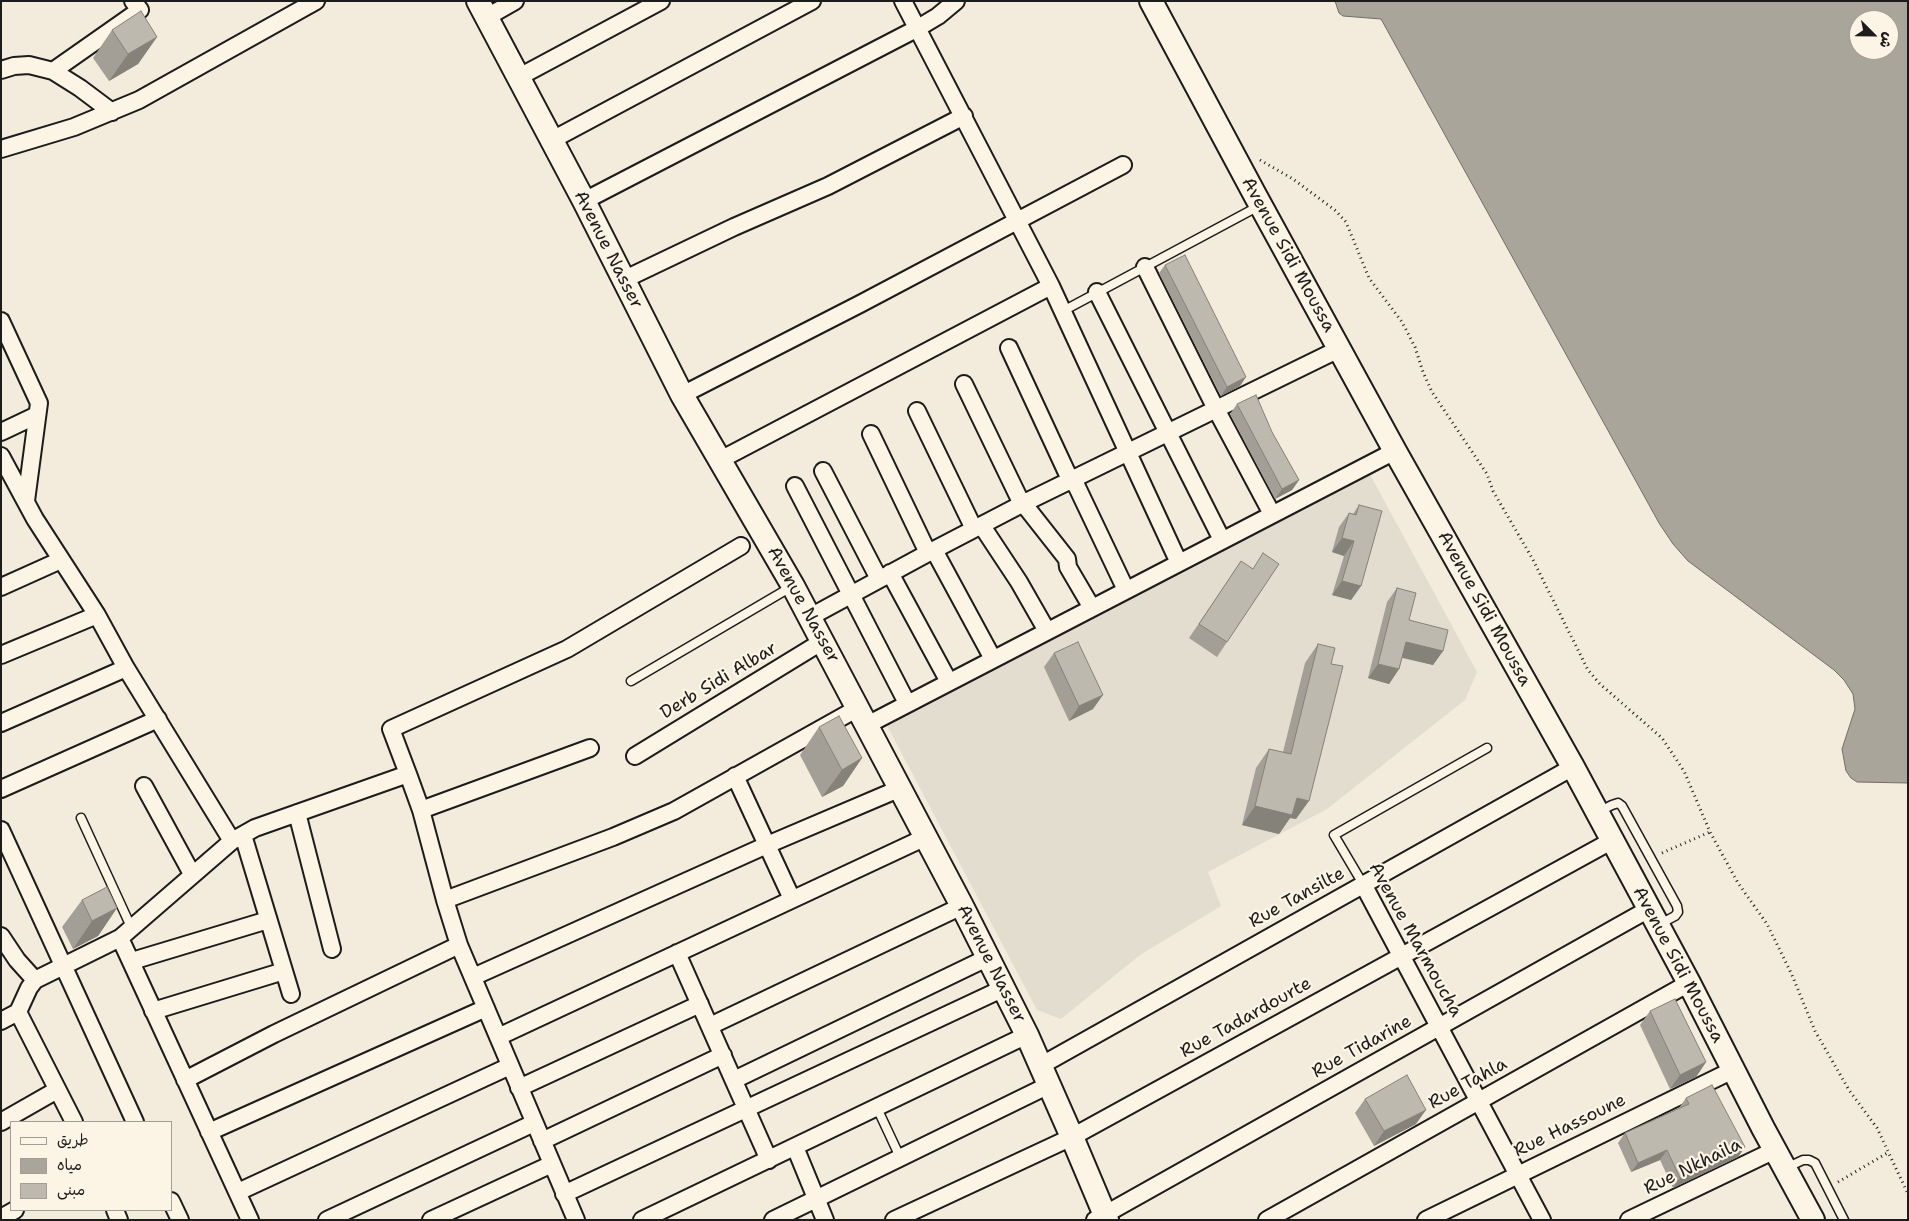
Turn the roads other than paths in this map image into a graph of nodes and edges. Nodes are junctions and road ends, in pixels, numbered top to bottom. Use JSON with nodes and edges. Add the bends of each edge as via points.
{"nodes":[{"id":1,"x":133,"y":1,"type":"edge"},
{"id":2,"x":316,"y":1,"type":"edge"},
{"id":3,"x":515,"y":1,"type":"edge"},
{"id":4,"x":661,"y":1,"type":"edge"},
{"id":5,"x":812,"y":1,"type":"edge"},
{"id":6,"x":903,"y":1,"type":"edge"},
{"id":7,"x":956,"y":1,"type":"edge"},
{"id":8,"x":1151,"y":1,"type":"edge"},
{"id":9,"x":483,"y":9,"type":"edge"},
{"id":10,"x":918,"y":28,"type":"junction"},
{"id":11,"x":1,"y":70,"type":"edge"},
{"id":12,"x":53,"y":71,"type":"junction"},
{"id":13,"x":519,"y":77,"type":"junction"},
{"id":14,"x":112,"y":112,"type":"junction"},
{"id":15,"x":964,"y":116,"type":"junction"},
{"id":16,"x":552,"y":140,"type":"junction"},
{"id":17,"x":1,"y":149,"type":"edge"},
{"id":18,"x":1123,"y":165,"type":"dead end"},
{"id":19,"x":584,"y":201,"type":"junction"},
{"id":20,"x":1260,"y":205,"type":"junction"},
{"id":21,"x":1018,"y":222,"type":"junction"},
{"id":22,"x":1145,"y":267,"type":"junction"},
{"id":23,"x":623,"y":280,"type":"junction"},
{"id":24,"x":1051,"y":286,"type":"junction"},
{"id":25,"x":1096,"y":292,"type":"junction"},
{"id":26,"x":1063,"y":311,"type":"junction"},
{"id":27,"x":1,"y":321,"type":"edge"},
{"id":28,"x":1009,"y":348,"type":"dead end"},
{"id":29,"x":1339,"y":349,"type":"junction"},
{"id":30,"x":964,"y":384,"type":"dead end"},
{"id":31,"x":682,"y":395,"type":"junction"},
{"id":32,"x":1216,"y":409,"type":"junction"},
{"id":33,"x":917,"y":411,"type":"dead end"},
{"id":34,"x":37,"y":415,"type":"junction"},
{"id":35,"x":1,"y":432,"type":"edge"},
{"id":36,"x":870,"y":434,"type":"dead end"},
{"id":37,"x":1168,"y":434,"type":"junction"},
{"id":38,"x":1395,"y":451,"type":"junction"},
{"id":39,"x":1128,"y":454,"type":"junction"},
{"id":40,"x":1,"y":456,"type":"edge"},
{"id":41,"x":720,"y":460,"type":"junction"},
{"id":42,"x":823,"y":471,"type":"dead end"},
{"id":43,"x":1073,"y":481,"type":"junction"},
{"id":44,"x":795,"y":486,"type":"dead end"},
{"id":45,"x":26,"y":501,"type":"junction"},
{"id":46,"x":1024,"y":503,"type":"junction"},
{"id":47,"x":1272,"y":514,"type":"junction"},
{"id":48,"x":978,"y":528,"type":"junction"},
{"id":49,"x":1222,"y":540,"type":"junction"},
{"id":50,"x":750,"y":541,"type":"junction"},
{"id":51,"x":931,"y":551,"type":"junction"},
{"id":52,"x":61,"y":560,"type":"junction"},
{"id":53,"x":1179,"y":563,"type":"junction"},
{"id":54,"x":885,"y":576,"type":"junction"},
{"id":55,"x":793,"y":586,"type":"junction"},
{"id":56,"x":1,"y":587,"type":"edge"},
{"id":57,"x":1126,"y":590,"type":"junction"},
{"id":58,"x":851,"y":594,"type":"junction"},
{"id":59,"x":1092,"y":608,"type":"junction"},
{"id":60,"x":97,"y":615,"type":"junction"},
{"id":61,"x":810,"y":618,"type":"junction"},
{"id":62,"x":1047,"y":631,"type":"junction"},
{"id":63,"x":823,"y":641,"type":"junction"},
{"id":64,"x":1,"y":655,"type":"edge"},
{"id":65,"x":993,"y":659,"type":"junction"},
{"id":66,"x":126,"y":668,"type":"junction"},
{"id":67,"x":631,"y":681,"type":"dead end"},
{"id":68,"x":949,"y":682,"type":"junction"},
{"id":69,"x":907,"y":703,"type":"junction"},
{"id":70,"x":862,"y":716,"type":"junction"},
{"id":71,"x":158,"y":719,"type":"junction"},
{"id":72,"x":1,"y":723,"type":"edge"},
{"id":73,"x":590,"y":748,"type":"dead end"},
{"id":74,"x":1487,"y":748,"type":"dead end"},
{"id":75,"x":635,"y":756,"type":"dead end"},
{"id":76,"x":1573,"y":767,"type":"junction"},
{"id":77,"x":408,"y":774,"type":"junction"},
{"id":78,"x":735,"y":776,"type":"junction"},
{"id":79,"x":144,"y":786,"type":"dead end"},
{"id":80,"x":900,"y":788,"type":"junction"},
{"id":81,"x":1,"y":789,"type":"edge"},
{"id":82,"x":421,"y":810,"type":"junction"},
{"id":83,"x":1598,"y":812,"type":"junction"},
{"id":84,"x":298,"y":813,"type":"junction"},
{"id":85,"x":81,"y":818,"type":"dead end"},
{"id":86,"x":1,"y":830,"type":"edge"},
{"id":87,"x":926,"y":837,"type":"junction"},
{"id":88,"x":238,"y":838,"type":"junction"},
{"id":89,"x":1612,"y":840,"type":"junction"},
{"id":90,"x":767,"y":845,"type":"junction"},
{"id":91,"x":192,"y":874,"type":"junction"},
{"id":92,"x":1363,"y":884,"type":"junction"},
{"id":93,"x":792,"y":899,"type":"junction"},
{"id":94,"x":444,"y":900,"type":"junction"},
{"id":95,"x":962,"y":906,"type":"junction"},
{"id":96,"x":1654,"y":917,"type":"junction"},
{"id":97,"x":268,"y":920,"type":"junction"},
{"id":98,"x":126,"y":934,"type":"junction"},
{"id":99,"x":1,"y":936,"type":"edge"},
{"id":100,"x":459,"y":945,"type":"junction"},
{"id":101,"x":332,"y":948,"type":"dead end"},
{"id":102,"x":678,"y":953,"type":"junction"},
{"id":103,"x":1402,"y":955,"type":"junction"},
{"id":104,"x":989,"y":957,"type":"junction"},
{"id":105,"x":132,"y":961,"type":"junction"},
{"id":106,"x":64,"y":966,"type":"junction"},
{"id":107,"x":284,"y":971,"type":"junction"},
{"id":108,"x":473,"y":977,"type":"junction"},
{"id":109,"x":35,"y":980,"type":"junction"},
{"id":110,"x":1689,"y":984,"type":"junction"},
{"id":111,"x":1004,"y":988,"type":"junction"},
{"id":112,"x":291,"y":994,"type":"dead end"},
{"id":113,"x":700,"y":1004,"type":"junction"},
{"id":114,"x":486,"y":1008,"type":"junction"},
{"id":115,"x":153,"y":1011,"type":"junction"},
{"id":116,"x":18,"y":1012,"type":"junction"},
{"id":117,"x":1,"y":1022,"type":"edge"},
{"id":118,"x":710,"y":1026,"type":"junction"},
{"id":119,"x":1440,"y":1026,"type":"junction"},
{"id":120,"x":1027,"y":1035,"type":"junction"},
{"id":121,"x":498,"y":1037,"type":"junction"},
{"id":122,"x":723,"y":1055,"type":"junction"},
{"id":123,"x":510,"y":1066,"type":"junction"},
{"id":124,"x":1733,"y":1070,"type":"junction"},
{"id":125,"x":1044,"y":1075,"type":"junction"},
{"id":126,"x":184,"y":1080,"type":"junction"},
{"id":127,"x":734,"y":1080,"type":"junction"},
{"id":128,"x":519,"y":1088,"type":"junction"},
{"id":129,"x":57,"y":1090,"type":"junction"},
{"id":130,"x":1479,"y":1101,"type":"junction"},
{"id":131,"x":877,"y":1108,"type":"junction"},
{"id":132,"x":747,"y":1109,"type":"junction"},
{"id":133,"x":73,"y":1121,"type":"edge"},
{"id":134,"x":135,"y":1121,"type":"edge"},
{"id":135,"x":1,"y":1122,"type":"edge"},
{"id":136,"x":534,"y":1123,"type":"junction"},
{"id":137,"x":209,"y":1132,"type":"junction"},
{"id":138,"x":1072,"y":1137,"type":"junction"},
{"id":139,"x":542,"y":1141,"type":"junction"},
{"id":140,"x":796,"y":1148,"type":"junction"},
{"id":141,"x":900,"y":1157,"type":"junction"},
{"id":142,"x":1780,"y":1159,"type":"junction"},
{"id":143,"x":769,"y":1160,"type":"junction"},
{"id":144,"x":552,"y":1164,"type":"junction"},
{"id":145,"x":1516,"y":1174,"type":"junction"},
{"id":146,"x":238,"y":1192,"type":"junction"},
{"id":147,"x":564,"y":1194,"type":"junction"},
{"id":148,"x":816,"y":1199,"type":"junction"},
{"id":149,"x":172,"y":1203,"type":"edge"},
{"id":150,"x":13,"y":1211,"type":"edge"},
{"id":151,"x":1,"y":1218,"type":"edge"},
{"id":152,"x":1102,"y":1218,"type":"edge"},
{"id":153,"x":180,"y":1220,"type":"edge"},
{"id":154,"x":250,"y":1220,"type":"edge"},
{"id":155,"x":327,"y":1220,"type":"edge"},
{"id":156,"x":431,"y":1220,"type":"edge"},
{"id":157,"x":576,"y":1220,"type":"edge"},
{"id":158,"x":642,"y":1220,"type":"edge"},
{"id":159,"x":773,"y":1220,"type":"edge"},
{"id":160,"x":825,"y":1220,"type":"edge"},
{"id":161,"x":894,"y":1220,"type":"edge"},
{"id":162,"x":1267,"y":1220,"type":"edge"},
{"id":163,"x":1426,"y":1220,"type":"edge"},
{"id":164,"x":1542,"y":1220,"type":"edge"},
{"id":165,"x":1629,"y":1220,"type":"edge"},
{"id":166,"x":1813,"y":1220,"type":"edge"},
{"id":167,"x":1844,"y":1220,"type":"edge"}],
"edges":[{"from":1,"to":12,"type":"street","via":[[140,10]]},
{"from":2,"to":14,"type":"street"},
{"from":3,"to":9,"type":"street"},
{"from":4,"to":13,"type":"street"},
{"from":5,"to":16,"type":"street"},
{"from":6,"to":10,"type":"street"},
{"from":7,"to":10,"type":"street"},
{"from":8,"to":20,"type":"street","name":"Avenue Sidi Moussa","via":[[1247,160]]},
{"from":9,"to":13,"type":"street","name":"Avenue Nasser"},
{"from":10,"to":15,"type":"street"},
{"from":10,"to":19,"type":"street"},
{"from":11,"to":12,"type":"street","via":[[29,65]]},
{"from":12,"to":14,"type":"street"},
{"from":13,"to":16,"type":"street","name":"Avenue Nasser"},
{"from":14,"to":17,"type":"street"},
{"from":15,"to":21,"type":"street"},
{"from":15,"to":23,"type":"street","via":[[828,186]]},
{"from":16,"to":19,"type":"street","name":"Avenue Nasser"},
{"from":18,"to":21,"type":"street"},
{"from":19,"to":23,"type":"street","name":"Avenue Nasser"},
{"from":20,"to":22,"type":"lane"},
{"from":20,"to":29,"type":"street","name":"Avenue Sidi Moussa"},
{"from":21,"to":24,"type":"street"},
{"from":21,"to":31,"type":"street"},
{"from":22,"to":25,"type":"lane"},
{"from":22,"to":32,"type":"street"},
{"from":23,"to":31,"type":"street","name":"Avenue Nasser"},
{"from":24,"to":26,"type":"street"},
{"from":24,"to":41,"type":"street"},
{"from":25,"to":26,"type":"lane"},
{"from":25,"to":37,"type":"street"},
{"from":26,"to":39,"type":"street"},
{"from":27,"to":34,"type":"street","via":[[39,403]]},
{"from":28,"to":43,"type":"street"},
{"from":29,"to":32,"type":"street"},
{"from":29,"to":38,"type":"street","name":"Avenue Sidi Moussa"},
{"from":30,"to":46,"type":"street","via":[[1018,498]]},
{"from":31,"to":41,"type":"street","name":"Avenue Nasser"},
{"from":32,"to":37,"type":"street"},
{"from":32,"to":47,"type":"street"},
{"from":33,"to":48,"type":"street"},
{"from":34,"to":35,"type":"street"},
{"from":34,"to":45,"type":"street"},
{"from":36,"to":51,"type":"street"},
{"from":37,"to":39,"type":"street"},
{"from":37,"to":49,"type":"street"},
{"from":38,"to":47,"type":"street"},
{"from":38,"to":76,"type":"street","name":"Avenue Sidi Moussa"},
{"from":39,"to":43,"type":"street"},
{"from":39,"to":53,"type":"street"},
{"from":40,"to":45,"type":"street"},
{"from":41,"to":50,"type":"street","name":"Avenue Nasser"},
{"from":42,"to":54,"type":"street"},
{"from":43,"to":46,"type":"street"},
{"from":43,"to":57,"type":"street"},
{"from":44,"to":58,"type":"street"},
{"from":45,"to":52,"type":"street"},
{"from":46,"to":48,"type":"street"},
{"from":46,"to":59,"type":"street","via":[[1067,559],[1068,567]]},
{"from":47,"to":49,"type":"street"},
{"from":48,"to":51,"type":"street"},
{"from":48,"to":62,"type":"street","via":[[1019,582]]},
{"from":49,"to":53,"type":"street"},
{"from":50,"to":55,"type":"street","name":"Avenue Nasser"},
{"from":50,"to":77,"type":"street","via":[[567,649],[391,729]]},
{"from":51,"to":54,"type":"street"},
{"from":51,"to":65,"type":"street"},
{"from":52,"to":56,"type":"street"},
{"from":52,"to":60,"type":"street"},
{"from":53,"to":57,"type":"street"},
{"from":54,"to":58,"type":"street"},
{"from":54,"to":68,"type":"street"},
{"from":55,"to":61,"type":"street","name":"Avenue Nasser"},
{"from":55,"to":67,"type":"lane"},
{"from":57,"to":59,"type":"street"},
{"from":58,"to":61,"type":"street"},
{"from":58,"to":69,"type":"street"},
{"from":59,"to":62,"type":"street"},
{"from":60,"to":64,"type":"street"},
{"from":60,"to":66,"type":"street"},
{"from":61,"to":63,"type":"street","name":"Avenue Nasser"},
{"from":62,"to":65,"type":"street"},
{"from":63,"to":70,"type":"street","name":"Avenue Nasser"},
{"from":63,"to":75,"type":"street","name":"Derb Sidi Albar"},
{"from":65,"to":68,"type":"street"},
{"from":66,"to":71,"type":"street"},
{"from":66,"to":72,"type":"street"},
{"from":68,"to":69,"type":"street"},
{"from":69,"to":70,"type":"street"},
{"from":70,"to":78,"type":"street"},
{"from":70,"to":80,"type":"street","name":"Avenue Nasser"},
{"from":71,"to":81,"type":"street"},
{"from":71,"to":88,"type":"street"},
{"from":73,"to":82,"type":"street"},
{"from":74,"to":92,"type":"lane","name":"Avenue Marmoucha","via":[[1334,835]]},
{"from":76,"to":83,"type":"street","name":"Avenue Sidi Moussa"},
{"from":76,"to":92,"type":"street","name":"Rue Tansilte"},
{"from":77,"to":82,"type":"street"},
{"from":77,"to":84,"type":"street"},
{"from":78,"to":90,"type":"street"},
{"from":78,"to":94,"type":"street","via":[[674,811],[630,830]]},
{"from":79,"to":91,"type":"street"},
{"from":80,"to":87,"type":"street","name":"Avenue Nasser"},
{"from":80,"to":90,"type":"street"},
{"from":82,"to":94,"type":"street"},
{"from":83,"to":89,"type":"street","name":"Avenue Sidi Moussa"},
{"from":83,"to":96,"type":"lane","via":[[1612,804],[1622,806],[1677,906],[1675,916]]},
{"from":84,"to":88,"type":"street","via":[[255,828]]},
{"from":84,"to":101,"type":"street"},
{"from":85,"to":98,"type":"lane"},
{"from":86,"to":106,"type":"street"},
{"from":87,"to":93,"type":"street"},
{"from":87,"to":95,"type":"street","name":"Avenue Nasser"},
{"from":88,"to":91,"type":"street"},
{"from":88,"to":97,"type":"street"},
{"from":89,"to":96,"type":"street","name":"Avenue Sidi Moussa"},
{"from":89,"to":103,"type":"street","name":"Rue Tadardourte"},
{"from":90,"to":93,"type":"street"},
{"from":90,"to":108,"type":"street"},
{"from":91,"to":98,"type":"street"},
{"from":92,"to":103,"type":"street","name":"Avenue Marmoucha"},
{"from":92,"to":125,"type":"street","name":"Rue Tansilte"},
{"from":93,"to":102,"type":"street"},
{"from":94,"to":100,"type":"street"},
{"from":95,"to":104,"type":"street","name":"Avenue Nasser"},
{"from":95,"to":118,"type":"street"},
{"from":96,"to":110,"type":"street","name":"Avenue Sidi Moussa"},
{"from":96,"to":119,"type":"street","name":"Rue Tidarine"},
{"from":97,"to":105,"type":"street"},
{"from":97,"to":107,"type":"street"},
{"from":98,"to":105,"type":"street"},
{"from":98,"to":106,"type":"street"},
{"from":99,"to":109,"type":"street"},
{"from":100,"to":108,"type":"street"},
{"from":100,"to":126,"type":"street"},
{"from":102,"to":113,"type":"street"},
{"from":102,"to":121,"type":"street"},
{"from":103,"to":119,"type":"street","name":"Avenue Marmoucha"},
{"from":103,"to":138,"type":"street","name":"Rue Tadardourte"},
{"from":104,"to":111,"type":"street","name":"Avenue Nasser"},
{"from":104,"to":127,"type":"street"},
{"from":105,"to":115,"type":"street"},
{"from":106,"to":109,"type":"street"},
{"from":106,"to":134,"type":"street"},
{"from":107,"to":112,"type":"street"},
{"from":107,"to":115,"type":"street"},
{"from":108,"to":114,"type":"street"},
{"from":109,"to":116,"type":"street"},
{"from":110,"to":124,"type":"street","name":"Avenue Sidi Moussa"},
{"from":110,"to":130,"type":"street","name":"Rue Tahla"},
{"from":111,"to":120,"type":"street","name":"Avenue Nasser"},
{"from":111,"to":132,"type":"street"},
{"from":113,"to":118,"type":"street"},
{"from":113,"to":128,"type":"street"},
{"from":114,"to":121,"type":"street"},
{"from":114,"to":137,"type":"street"},
{"from":115,"to":126,"type":"street"},
{"from":116,"to":117,"type":"street"},
{"from":116,"to":129,"type":"street"},
{"from":118,"to":122,"type":"street"},
{"from":119,"to":130,"type":"street","name":"Avenue Marmoucha"},
{"from":119,"to":152,"type":"street","name":"Rue Tidarine"},
{"from":120,"to":125,"type":"street","name":"Avenue Nasser"},
{"from":120,"to":131,"type":"street"},
{"from":121,"to":123,"type":"street"},
{"from":122,"to":127,"type":"street"},
{"from":122,"to":139,"type":"street"},
{"from":123,"to":128,"type":"street"},
{"from":123,"to":146,"type":"street"},
{"from":124,"to":142,"type":"street","name":"Avenue Sidi Moussa"},
{"from":124,"to":145,"type":"street","name":"Rue Hassoune"},
{"from":125,"to":138,"type":"street","name":"Avenue Nasser"},
{"from":125,"to":141,"type":"street","name":"Rue Tansilte"},
{"from":126,"to":137,"type":"street"},
{"from":127,"to":132,"type":"street"},
{"from":128,"to":136,"type":"street"},
{"from":129,"to":133,"type":"street"},
{"from":129,"to":135,"type":"street"},
{"from":130,"to":145,"type":"street","name":"Avenue Marmoucha"},
{"from":130,"to":162,"type":"street","name":"Rue Tahla"},
{"from":131,"to":140,"type":"street"},
{"from":131,"to":141,"type":"lane"},
{"from":132,"to":143,"type":"street"},
{"from":132,"to":147,"type":"street"},
{"from":136,"to":139,"type":"street"},
{"from":136,"to":155,"type":"street"},
{"from":137,"to":146,"type":"street"},
{"from":138,"to":152,"type":"street","name":"Avenue Nasser"},
{"from":138,"to":161,"type":"street","name":"Rue Tadardourte"},
{"from":139,"to":144,"type":"street"},
{"from":140,"to":143,"type":"street"},
{"from":140,"to":148,"type":"street"},
{"from":141,"to":148,"type":"street","name":"Rue Tansilte"},
{"from":142,"to":165,"type":"street","name":"Rue Nkhaila"},
{"from":142,"to":166,"type":"street","name":"Avenue Sidi Moussa"},
{"from":142,"to":167,"type":"lane","via":[[1815,1163]]},
{"from":143,"to":158,"type":"street"},
{"from":144,"to":147,"type":"street"},
{"from":144,"to":156,"type":"street"},
{"from":145,"to":163,"type":"street","name":"Rue Hassoune"},
{"from":145,"to":164,"type":"street","name":"Avenue Marmoucha"},
{"from":146,"to":154,"type":"street"},
{"from":147,"to":157,"type":"street"},
{"from":148,"to":159,"type":"street","name":"Rue Tansilte"},
{"from":148,"to":160,"type":"street"},
{"from":149,"to":153,"type":"street"},
{"from":150,"to":151,"type":"street"}]}
